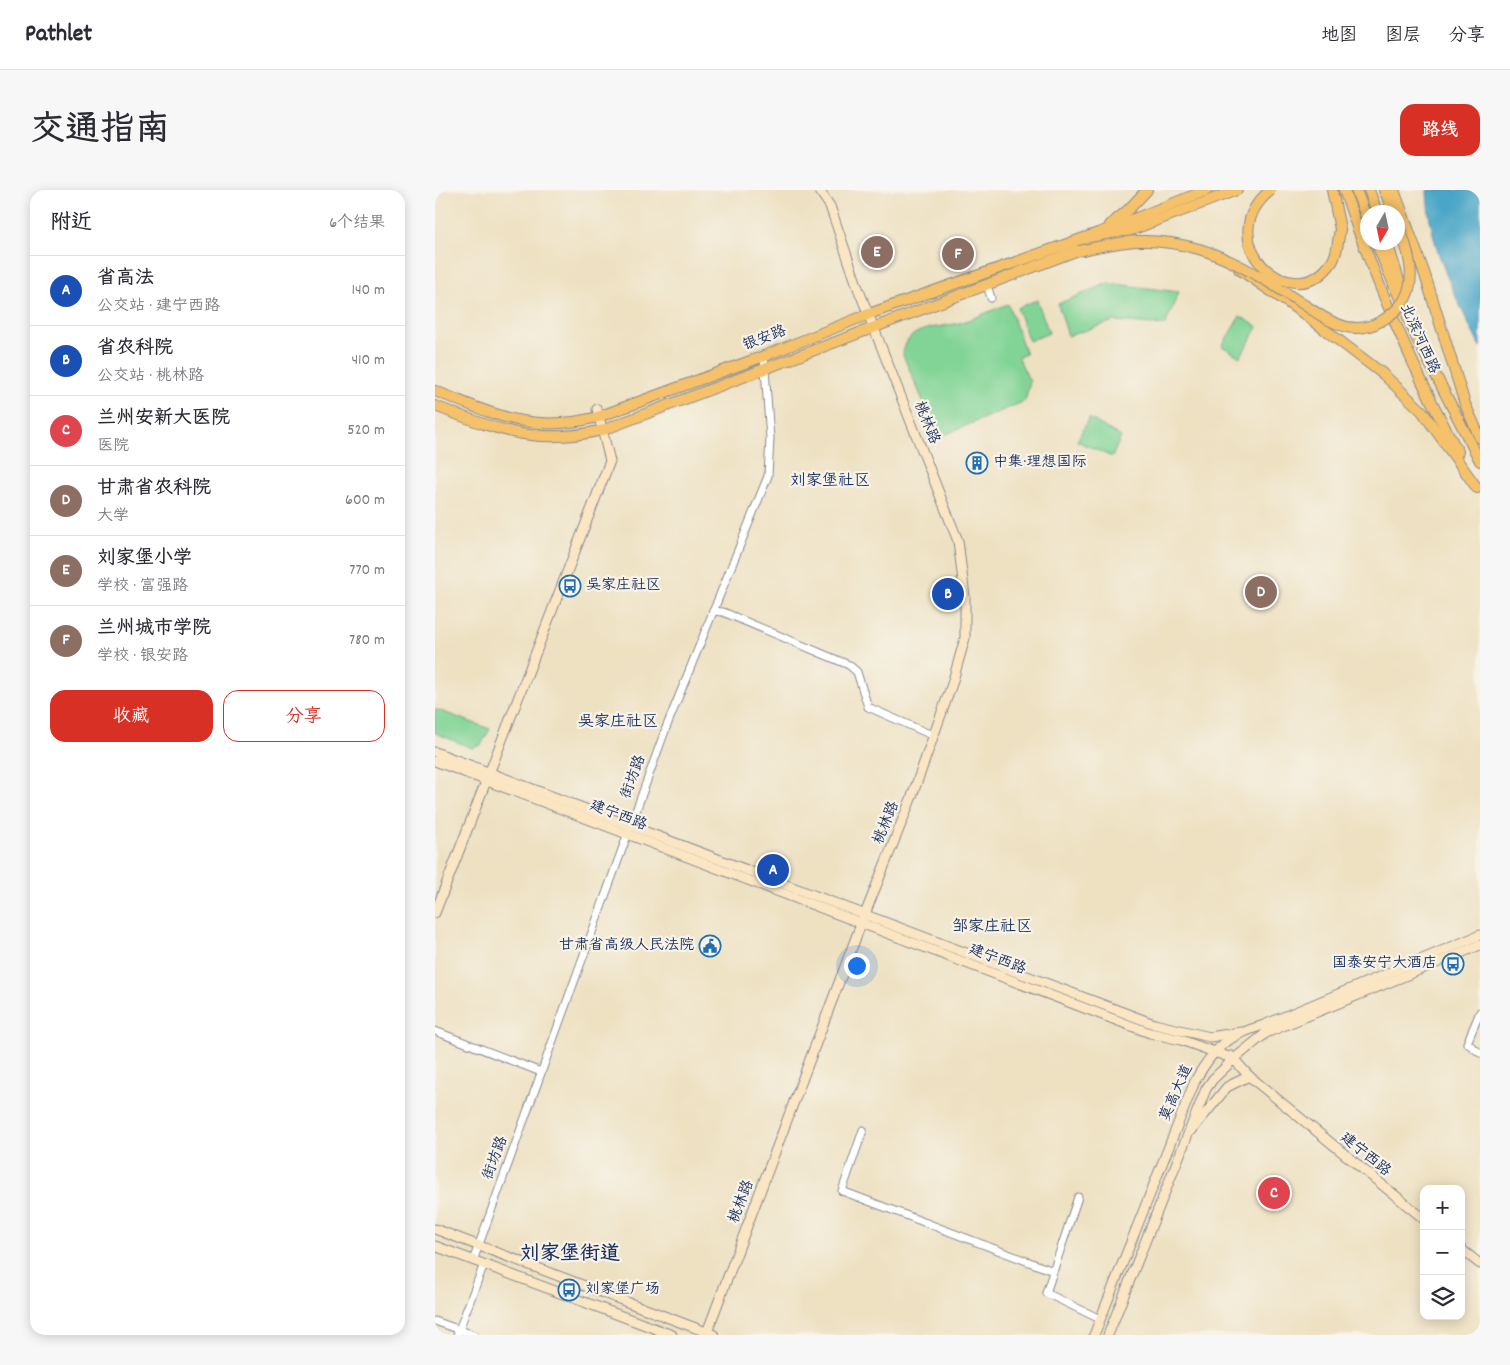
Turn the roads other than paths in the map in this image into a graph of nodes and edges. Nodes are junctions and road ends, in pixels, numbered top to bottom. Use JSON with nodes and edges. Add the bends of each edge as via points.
{"nodes":[{"id":1,"x":819,"y":190,"type":"edge"},
{"id":2,"x":1147,"y":190,"type":"edge"},
{"id":3,"x":1207,"y":190,"type":"edge"},
{"id":4,"x":1237,"y":190,"type":"edge"},
{"id":5,"x":1271,"y":190,"type":"edge"},
{"id":6,"x":1332,"y":190,"type":"edge"},
{"id":7,"x":1356,"y":190,"type":"edge"},
{"id":8,"x":1369,"y":190,"type":"edge"},
{"id":9,"x":1384,"y":190,"type":"edge"},
{"id":10,"x":1394,"y":190,"type":"edge"},
{"id":11,"x":1344,"y":192,"type":"edge"},
{"id":12,"x":1362,"y":205,"type":"edge"},
{"id":13,"x":1374,"y":205,"type":"edge"},
{"id":14,"x":1390,"y":205,"type":"edge"},
{"id":15,"x":1101,"y":232,"type":"junction"},
{"id":16,"x":1405,"y":240,"type":"edge"},
{"id":17,"x":1380,"y":250,"type":"edge"},
{"id":18,"x":1389,"y":250,"type":"edge"},
{"id":19,"x":1079,"y":251,"type":"junction"},
{"id":20,"x":1225,"y":260,"type":"junction"},
{"id":21,"x":987,"y":285,"type":"junction"},
{"id":22,"x":991,"y":298,"type":"dead end"},
{"id":23,"x":869,"y":314,"type":"junction"},
{"id":24,"x":873,"y":327,"type":"junction"},
{"id":25,"x":1417,"y":339,"type":"junction"},
{"id":26,"x":764,"y":356,"type":"junction"},
{"id":27,"x":765,"y":370,"type":"junction"},
{"id":28,"x":435,"y":392,"type":"edge"},
{"id":29,"x":435,"y":406,"type":"edge"},
{"id":30,"x":598,"y":413,"type":"junction"},
{"id":31,"x":603,"y":430,"type":"junction"},
{"id":32,"x":1480,"y":438,"type":"edge"},
{"id":33,"x":1480,"y":461,"type":"edge"},
{"id":34,"x":1478,"y":492,"type":"edge"},
{"id":35,"x":713,"y":611,"type":"junction"},
{"id":36,"x":934,"y":736,"type":"junction"},
{"id":37,"x":435,"y":752,"type":"edge"},
{"id":38,"x":435,"y":761,"type":"edge"},
{"id":39,"x":488,"y":777,"type":"junction"},
{"id":40,"x":630,"y":831,"type":"junction"},
{"id":41,"x":435,"y":913,"type":"edge"},
{"id":42,"x":863,"y":920,"type":"junction"},
{"id":43,"x":1480,"y":935,"type":"edge"},
{"id":44,"x":1480,"y":945,"type":"edge"},
{"id":45,"x":1480,"y":1012,"type":"edge"},
{"id":46,"x":435,"y":1030,"type":"edge"},
{"id":47,"x":1241,"y":1032,"type":"junction"},
{"id":48,"x":1210,"y":1036,"type":"junction"},
{"id":49,"x":1217,"y":1048,"type":"junction"},
{"id":50,"x":1480,"y":1053,"type":"edge"},
{"id":51,"x":1234,"y":1059,"type":"junction"},
{"id":52,"x":541,"y":1072,"type":"junction"},
{"id":53,"x":1249,"y":1076,"type":"junction"},
{"id":54,"x":863,"y":1130,"type":"dead end"},
{"id":55,"x":1188,"y":1135,"type":"junction"},
{"id":56,"x":1079,"y":1197,"type":"dead end"},
{"id":57,"x":1420,"y":1216,"type":"edge"},
{"id":58,"x":435,"y":1229,"type":"edge"},
{"id":59,"x":435,"y":1246,"type":"edge"},
{"id":60,"x":478,"y":1246,"type":"junction"},
{"id":61,"x":1465,"y":1252,"type":"edge"},
{"id":62,"x":473,"y":1260,"type":"junction"},
{"id":63,"x":484,"y":1264,"type":"junction"},
{"id":64,"x":1480,"y":1264,"type":"edge"},
{"id":65,"x":1053,"y":1271,"type":"junction"},
{"id":66,"x":1100,"y":1319,"type":"junction"},
{"id":67,"x":435,"y":1321,"type":"edge"},
{"id":68,"x":458,"y":1332,"type":"edge"},
{"id":69,"x":709,"y":1334,"type":"edge"},
{"id":70,"x":474,"y":1335,"type":"edge"},
{"id":71,"x":672,"y":1335,"type":"edge"},
{"id":72,"x":1094,"y":1335,"type":"edge"},
{"id":73,"x":1108,"y":1335,"type":"edge"}],
"edges":[{"from":1,"to":23,"type":"main road","name":"桃林路","via":[[829,206]]},
{"from":2,"to":15,"type":"main road"},
{"from":3,"to":15,"type":"main road","name":"银安路"},
{"from":4,"to":19,"type":"main road","bridge":true},
{"from":5,"to":6,"type":"main road","bridge":true,"via":[[1253,210],[1248,229],[1250,248],[1260,266],[1275,278],[1295,283],[1308,281],[1332,261],[1340,229]]},
{"from":7,"to":12,"type":"main road"},
{"from":8,"to":13,"type":"main road"},
{"from":9,"to":14,"type":"main road"},
{"from":10,"to":32,"type":"main road","via":[[1465,404]]},
{"from":11,"to":34,"type":"main road","name":"北滨河西路","via":[[1370,265],[1408,353]]},
{"from":15,"to":23,"type":"main road","name":"银安路"},
{"from":16,"to":20,"type":"main road","bridge":true,"via":[[1411,284],[1403,304],[1388,318],[1369,327],[1347,327],[1328,319],[1265,280]]},
{"from":17,"to":25,"type":"main road","name":"北滨河西路"},
{"from":18,"to":25,"type":"main road"},
{"from":19,"to":20,"type":"main road","bridge":true,"via":[[1124,241],[1149,240],[1201,250]]},
{"from":19,"to":21,"type":"main road","name":"银安路"},
{"from":20,"to":34,"type":"main road","bridge":true,"via":[[1307,316],[1367,362],[1422,411]]},
{"from":21,"to":22,"type":"street"},
{"from":21,"to":24,"type":"main road","name":"银安路"},
{"from":23,"to":24,"type":"main road","name":"桃林路"},
{"from":23,"to":26,"type":"main road","name":"银安路"},
{"from":24,"to":27,"type":"main road","name":"银安路"},
{"from":24,"to":36,"type":"main road","name":"桃林路","via":[[957,541],[965,597],[965,638]]},
{"from":25,"to":33,"type":"main road","name":"北滨河西路"},
{"from":26,"to":27,"type":"street","name":"街坊路"},
{"from":26,"to":30,"type":"main road","name":"银安路"},
{"from":27,"to":31,"type":"main road","name":"银安路"},
{"from":27,"to":35,"type":"street","name":"街坊路","via":[[770,438],[768,476]]},
{"from":28,"to":30,"type":"main road","name":"银安路","via":[[505,418],[540,424],[571,424]]},
{"from":29,"to":31,"type":"main road","name":"银安路","via":[[507,432],[533,437],[563,437]]},
{"from":30,"to":31,"type":"main road"},
{"from":31,"to":39,"type":"main road","via":[[610,461]]},
{"from":35,"to":36,"type":"street","via":[[723,612],[849,665],[857,672],[868,707]]},
{"from":35,"to":40,"type":"street","name":"街坊路","via":[[669,719]]},
{"from":36,"to":42,"type":"main road","name":"桃林路"},
{"from":37,"to":39,"type":"main road","name":"建宁西路"},
{"from":38,"to":39,"type":"main road","name":"建宁西路"},
{"from":39,"to":40,"type":"main road","name":"建宁西路"},
{"from":39,"to":41,"type":"main road"},
{"from":40,"to":42,"type":"main road","name":"建宁西路"},
{"from":40,"to":52,"type":"street","name":"街坊路"},
{"from":42,"to":48,"type":"main road","name":"建宁西路","via":[[1154,1024]]},
{"from":42,"to":49,"type":"main road","name":"建宁西路","via":[[1150,1033]]},
{"from":42,"to":69,"type":"main road","name":"桃林路"},
{"from":43,"to":47,"type":"main road","name":"莫高大道"},
{"from":44,"to":51,"type":"main road","name":"莫高大道","via":[[1267,1034]]},
{"from":45,"to":50,"type":"street","via":[[1467,1043]]},
{"from":46,"to":52,"type":"street"},
{"from":47,"to":48,"type":"main road","name":"建宁西路"},
{"from":47,"to":49,"type":"main road","name":"莫高大道"},
{"from":48,"to":49,"type":"main road","name":"建宁西路"},
{"from":49,"to":51,"type":"main road","name":"建宁西路"},
{"from":49,"to":66,"type":"main road","name":"莫高大道","via":[[1195,1081]]},
{"from":51,"to":53,"type":"main road","name":"建宁西路"},
{"from":51,"to":55,"type":"main road","name":"莫高大道","via":[[1206,1089]]},
{"from":52,"to":60,"type":"street","name":"街坊路"},
{"from":53,"to":55,"type":"main road","via":[[1227,1087]]},
{"from":53,"to":57,"type":"main road","name":"建宁西路"},
{"from":54,"to":65,"type":"street","via":[[842,1191]]},
{"from":55,"to":73,"type":"main road","name":"莫高大道"},
{"from":56,"to":65,"type":"street"},
{"from":58,"to":60,"type":"main road"},
{"from":59,"to":62,"type":"main road"},
{"from":60,"to":62,"type":"street","name":"街坊路"},
{"from":60,"to":69,"type":"main road"},
{"from":61,"to":64,"type":"main road"},
{"from":62,"to":63,"type":"main road"},
{"from":63,"to":68,"type":"street"},
{"from":63,"to":71,"type":"main road"},
{"from":65,"to":66,"type":"street","via":[[1046,1293]]},
{"from":66,"to":72,"type":"main road","name":"莫高大道"},
{"from":67,"to":68,"type":"street"},
{"from":68,"to":70,"type":"street"}]}
